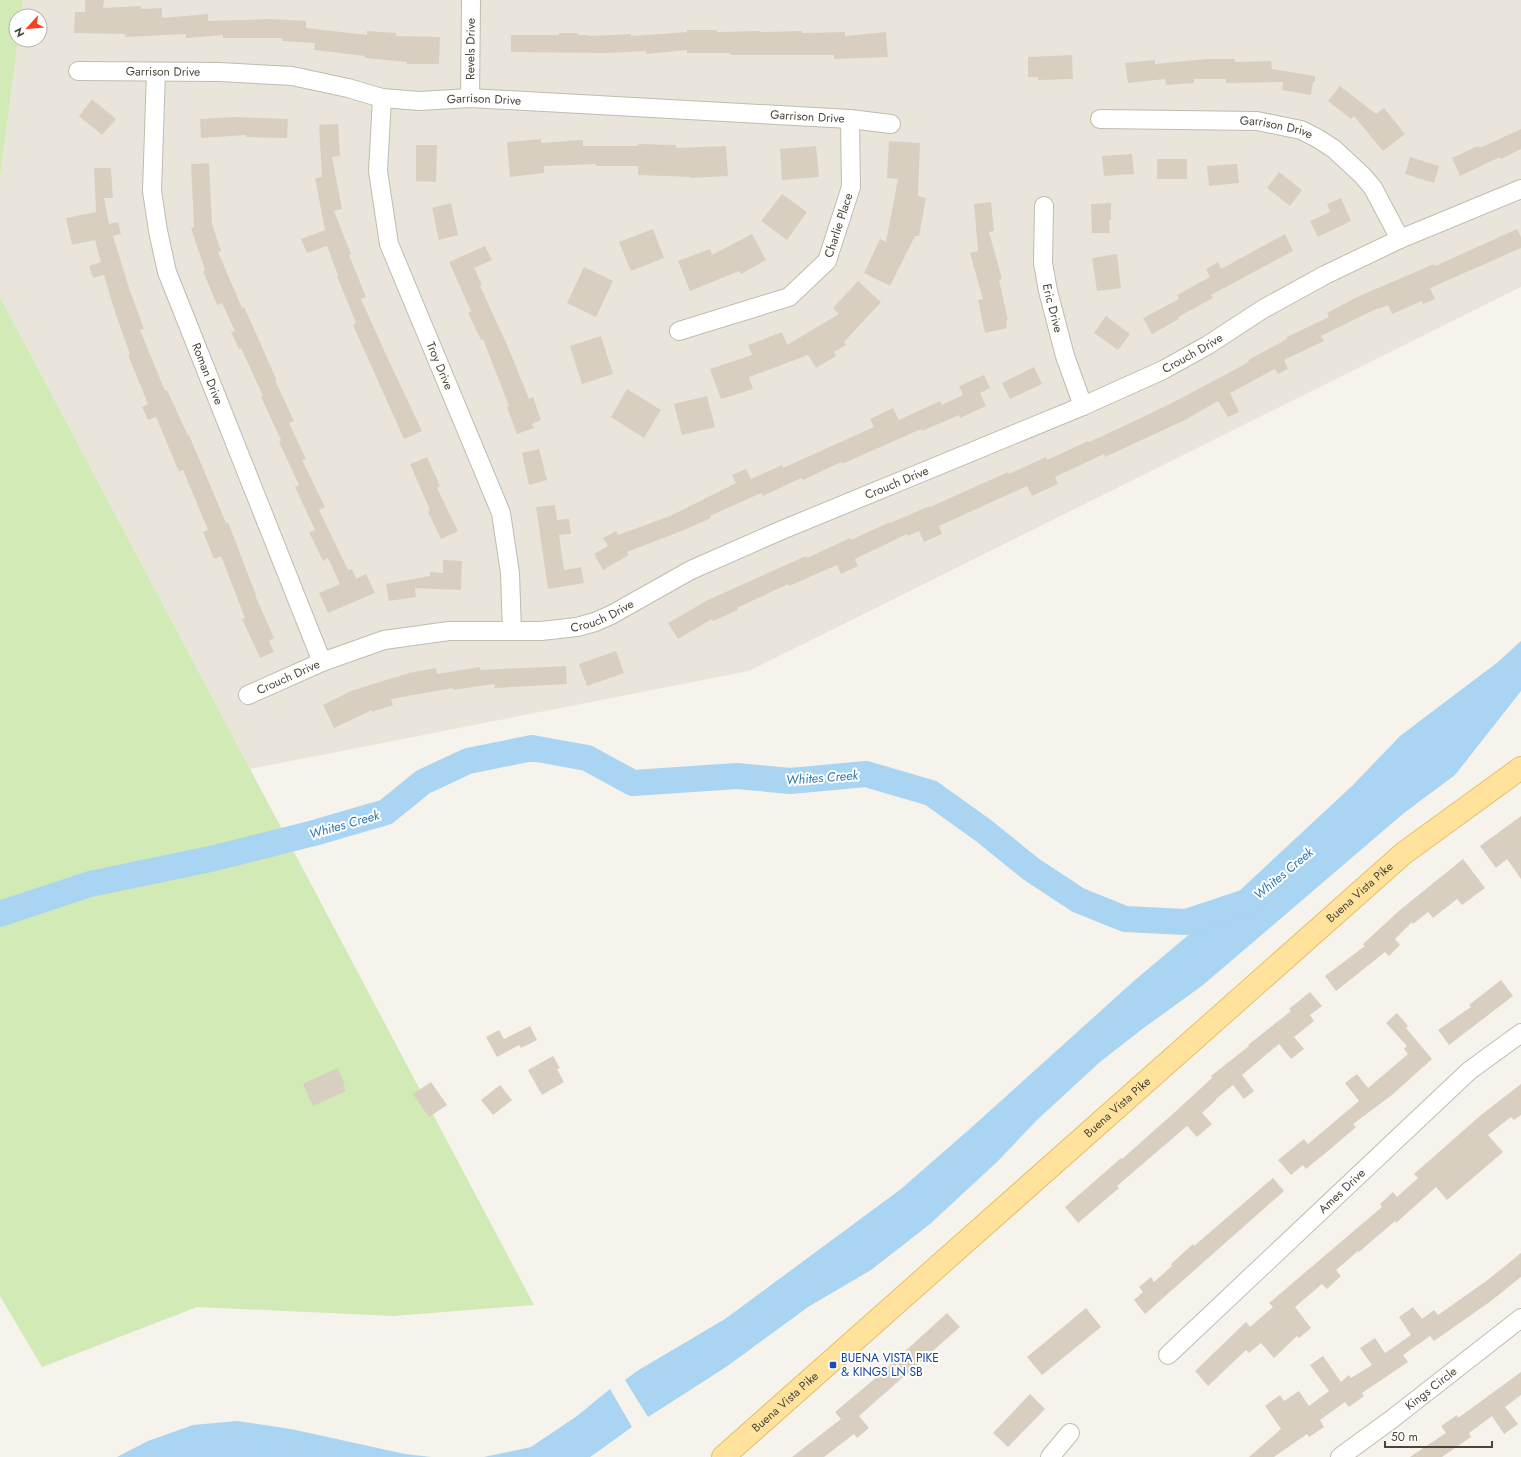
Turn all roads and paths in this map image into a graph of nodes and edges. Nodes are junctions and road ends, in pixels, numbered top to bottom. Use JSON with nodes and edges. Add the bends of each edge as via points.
{"nodes":[{"id":1,"x":471,"y":0,"type":"edge"},
{"id":2,"x":78,"y":71,"type":"dead end"},
{"id":3,"x":156,"y":72,"type":"junction"},
{"id":4,"x":382,"y":98,"type":"junction"},
{"id":5,"x":470,"y":98,"type":"junction"},
{"id":6,"x":850,"y":119,"type":"junction"},
{"id":7,"x":1100,"y":119,"type":"dead end"},
{"id":8,"x":891,"y":124,"type":"dead end"},
{"id":9,"x":1521,"y":189,"type":"edge"},
{"id":10,"x":1044,"y":206,"type":"dead end"},
{"id":11,"x":1400,"y":239,"type":"junction"},
{"id":12,"x":679,"y":331,"type":"dead end"},
{"id":13,"x":1083,"y":406,"type":"junction"},
{"id":14,"x":512,"y":631,"type":"junction"},
{"id":15,"x":322,"y":662,"type":"junction"},
{"id":16,"x":248,"y":695,"type":"dead end"},
{"id":17,"x":1521,"y":768,"type":"edge"},
{"id":18,"x":1521,"y":1032,"type":"edge"},
{"id":19,"x":1521,"y":1318,"type":"edge"},
{"id":20,"x":1168,"y":1354,"type":"dead end"},
{"id":21,"x":1070,"y":1433,"type":"dead end"},
{"id":22,"x":723,"y":1457,"type":"edge"},
{"id":23,"x":1050,"y":1457,"type":"edge"},
{"id":24,"x":1340,"y":1457,"type":"edge"}],
"edges":[{"from":1,"to":5,"type":"street","name":"Revels Drive"},
{"from":2,"to":3,"type":"street","name":"Garrison Drive"},
{"from":3,"to":4,"type":"street","name":"Garrison Drive","via":[[292,76]]},
{"from":3,"to":15,"type":"street","name":"Roman Drive","via":[[152,191],[168,272]]},
{"from":4,"to":5,"type":"street","name":"Garrison Drive","via":[[420,101]]},
{"from":4,"to":14,"type":"street","name":"Troy Drive","via":[[378,171],[388,244],[501,513],[510,573]]},
{"from":5,"to":6,"type":"street","name":"Garrison Drive"},
{"from":6,"to":8,"type":"street","name":"Garrison Drive"},
{"from":6,"to":12,"type":"street","name":"Charlie Place","via":[[852,187],[827,261],[789,297]]},
{"from":7,"to":11,"type":"street","name":"Garrison Drive","via":[[1257,121],[1301,130],[1334,149],[1363,176],[1373,188]]},
{"from":9,"to":11,"type":"street","name":"Crouch Drive"},
{"from":10,"to":13,"type":"street","name":"Eric Drive","via":[[1043,263],[1048,291],[1065,356]]},
{"from":11,"to":13,"type":"street","name":"Crouch Drive","via":[[1289,294],[1163,370]]},
{"from":13,"to":14,"type":"street","name":"Crouch Drive","via":[[691,570],[595,622],[541,631]]},
{"from":14,"to":15,"type":"street","name":"Crouch Drive","via":[[449,631],[411,635],[384,640]]},
{"from":15,"to":16,"type":"street","name":"Crouch Drive"},
{"from":17,"to":22,"type":"main road","name":"Buena Vista Pike","via":[[1404,853]]},
{"from":18,"to":20,"type":"street","name":"Ames Drive","via":[[1470,1071]]},
{"from":19,"to":24,"type":"street","name":"Kings Circle"},
{"from":21,"to":23,"type":"street"}]}
